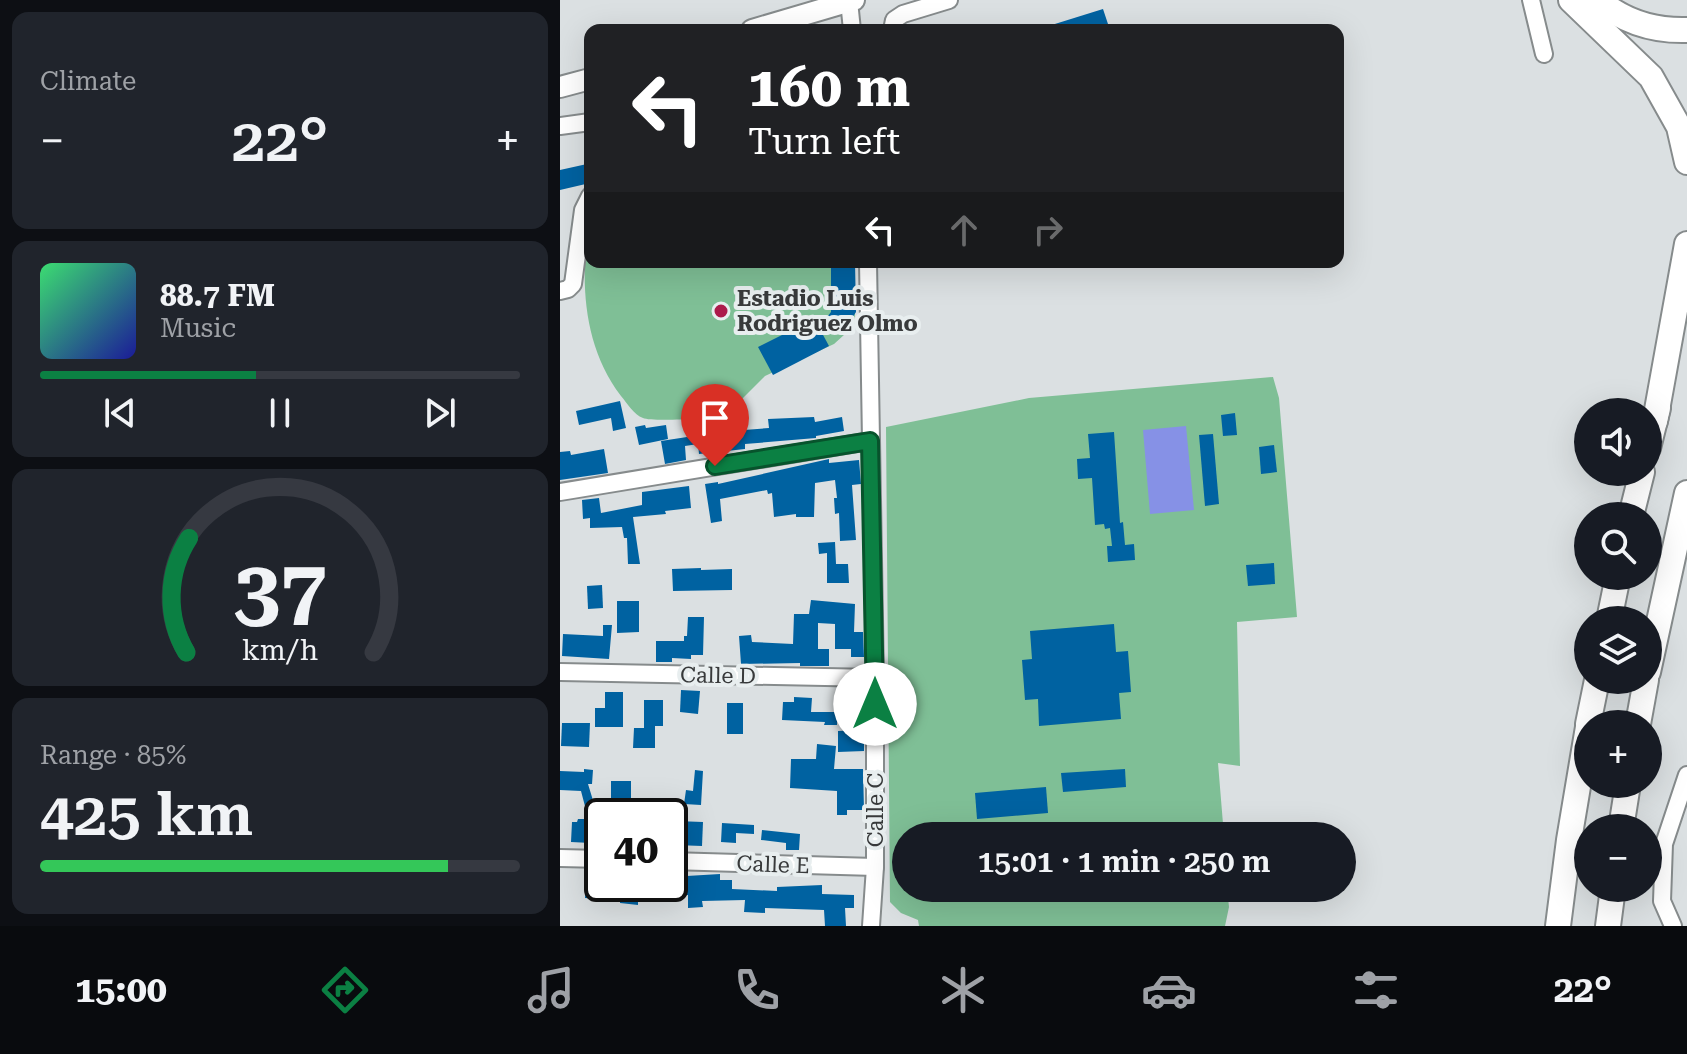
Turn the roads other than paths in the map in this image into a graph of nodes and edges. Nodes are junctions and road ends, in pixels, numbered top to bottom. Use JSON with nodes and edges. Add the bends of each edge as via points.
{"nodes":[{"id":1,"x":949,"y":0,"type":"edge"},
{"id":2,"x":1531,"y":0,"type":"edge"},
{"id":3,"x":1571,"y":0,"type":"edge"},
{"id":4,"x":1598,"y":0,"type":"edge"},
{"id":5,"x":852,"y":1,"type":"edge"},
{"id":6,"x":773,"y":24,"type":"edge"},
{"id":7,"x":852,"y":24,"type":"edge"},
{"id":8,"x":893,"y":24,"type":"edge"},
{"id":9,"x":1687,"y":30,"type":"edge"},
{"id":10,"x":1544,"y":54,"type":"dead end"},
{"id":11,"x":584,"y":81,"type":"edge"},
{"id":12,"x":560,"y":87,"type":"edge"},
{"id":13,"x":584,"y":123,"type":"edge"},
{"id":14,"x":560,"y":126,"type":"edge"},
{"id":15,"x":1687,"y":162,"type":"edge"},
{"id":16,"x":584,"y":208,"type":"edge"},
{"id":17,"x":1687,"y":244,"type":"edge"},
{"id":18,"x":868,"y":268,"type":"edge"},
{"id":19,"x":560,"y":291,"type":"edge"},
{"id":20,"x":1687,"y":310,"type":"edge"},
{"id":21,"x":1659,"y":398,"type":"edge"},
{"id":22,"x":1662,"y":398,"type":"edge"},
{"id":23,"x":870,"y":441,"type":"junction"},
{"id":24,"x":560,"y":492,"type":"edge"},
{"id":25,"x":1687,"y":493,"type":"edge"},
{"id":26,"x":1662,"y":608,"type":"edge"},
{"id":27,"x":560,"y":672,"type":"edge"},
{"id":28,"x":875,"y":678,"type":"junction"},
{"id":29,"x":1687,"y":775,"type":"edge"},
{"id":30,"x":1576,"y":798,"type":"edge"},
{"id":31,"x":560,"y":858,"type":"edge"},
{"id":32,"x":584,"y":859,"type":"edge"},
{"id":33,"x":688,"y":862,"type":"edge"},
{"id":34,"x":875,"y":867,"type":"junction"},
{"id":35,"x":1611,"y":902,"type":"edge"},
{"id":36,"x":871,"y":926,"type":"edge"},
{"id":37,"x":1558,"y":926,"type":"edge"},
{"id":38,"x":1608,"y":926,"type":"edge"},
{"id":39,"x":1673,"y":926,"type":"edge"}],
"edges":[{"from":1,"to":8,"type":"street","via":[[903,14]]},
{"from":2,"to":10,"type":"street"},
{"from":3,"to":15,"type":"highway","via":[[1651,77],[1679,127]]},
{"from":4,"to":9,"type":"highway","via":[[1651,28]]},
{"from":5,"to":6,"type":"main road"},
{"from":5,"to":7,"type":"street"},
{"from":11,"to":12,"type":"main road"},
{"from":13,"to":14,"type":"street"},
{"from":16,"to":19,"type":"street","via":[[573,284]]},
{"from":17,"to":21,"type":"highway"},
{"from":18,"to":23,"type":"street","name":"Calle C"},
{"from":20,"to":22,"type":"highway"},
{"from":23,"to":24,"type":"street"},
{"from":23,"to":28,"type":"street","name":"Calle C"},
{"from":25,"to":26,"type":"highway"},
{"from":27,"to":28,"type":"street","name":"Calle D"},
{"from":28,"to":34,"type":"street","name":"Calle C"},
{"from":29,"to":39,"type":"street","via":[[1664,844],[1662,901]]},
{"from":30,"to":37,"type":"highway"},
{"from":31,"to":32,"type":"street"},
{"from":33,"to":34,"type":"street","name":"Calle E"},
{"from":34,"to":36,"type":"street","name":"Calle C"},
{"from":35,"to":38,"type":"highway"}]}
